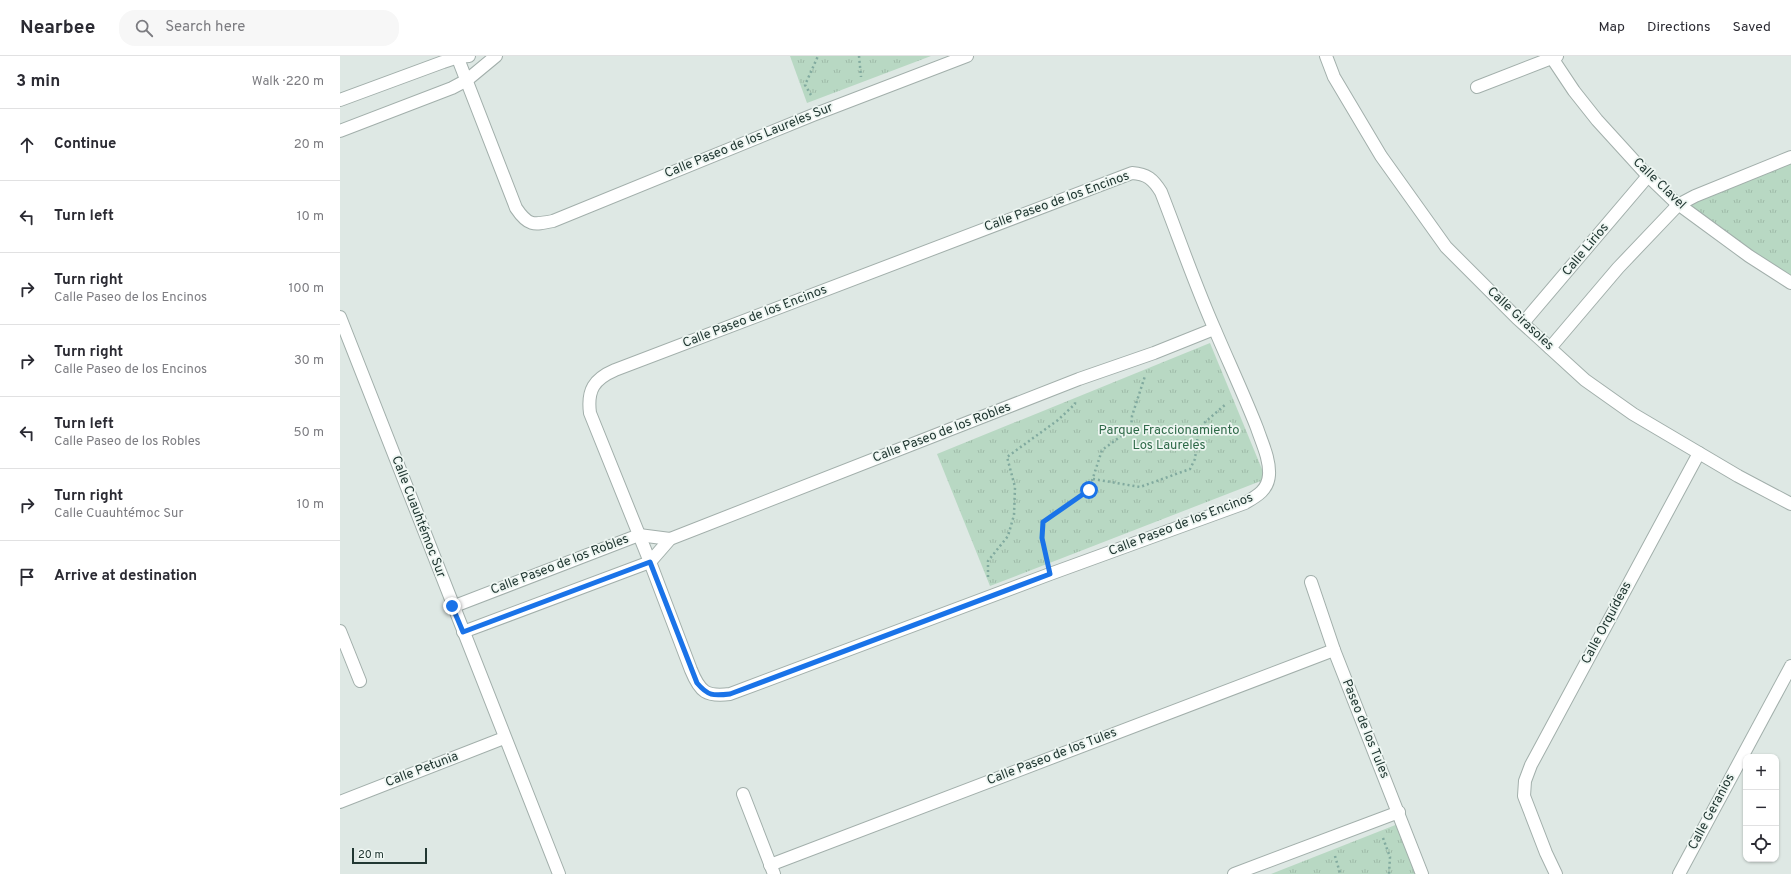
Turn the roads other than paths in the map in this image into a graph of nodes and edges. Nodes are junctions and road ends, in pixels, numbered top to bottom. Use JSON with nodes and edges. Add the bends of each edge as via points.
{"nodes":[{"id":1,"x":461,"y":56,"type":"edge"},
{"id":2,"x":496,"y":56,"type":"edge"},
{"id":3,"x":967,"y":56,"type":"edge"},
{"id":4,"x":1326,"y":56,"type":"edge"},
{"id":5,"x":1555,"y":57,"type":"edge"},
{"id":6,"x":467,"y":80,"type":"junction"},
{"id":7,"x":1477,"y":87,"type":"dead end"},
{"id":8,"x":340,"y":100,"type":"edge"},
{"id":9,"x":340,"y":131,"type":"edge"},
{"id":10,"x":1791,"y":157,"type":"edge"},
{"id":11,"x":1648,"y":176,"type":"junction"},
{"id":12,"x":1678,"y":205,"type":"junction"},
{"id":13,"x":1791,"y":284,"type":"edge"},
{"id":14,"x":340,"y":317,"type":"edge"},
{"id":15,"x":1523,"y":323,"type":"junction"},
{"id":16,"x":1214,"y":329,"type":"junction"},
{"id":17,"x":1550,"y":348,"type":"junction"},
{"id":18,"x":1699,"y":453,"type":"junction"},
{"id":19,"x":1791,"y":504,"type":"edge"},
{"id":20,"x":639,"y":535,"type":"junction"},
{"id":21,"x":670,"y":539,"type":"junction"},
{"id":22,"x":650,"y":562,"type":"junction"},
{"id":23,"x":1311,"y":582,"type":"dead end"},
{"id":24,"x":452,"y":606,"type":"junction"},
{"id":25,"x":340,"y":630,"type":"edge"},
{"id":26,"x":463,"y":632,"type":"junction"},
{"id":27,"x":1334,"y":650,"type":"junction"},
{"id":28,"x":1791,"y":666,"type":"edge"},
{"id":29,"x":360,"y":681,"type":"dead end"},
{"id":30,"x":504,"y":738,"type":"junction"},
{"id":31,"x":743,"y":794,"type":"dead end"},
{"id":32,"x":340,"y":802,"type":"edge"},
{"id":33,"x":1399,"y":812,"type":"junction"},
{"id":34,"x":772,"y":869,"type":"edge"},
{"id":35,"x":559,"y":874,"type":"edge"},
{"id":36,"x":1234,"y":874,"type":"edge"},
{"id":37,"x":1422,"y":874,"type":"edge"},
{"id":38,"x":1556,"y":874,"type":"edge"},
{"id":39,"x":1678,"y":874,"type":"edge"}],
"edges":[{"from":1,"to":6,"type":"street"},
{"from":1,"to":8,"type":"street"},
{"from":2,"to":6,"type":"street"},
{"from":3,"to":6,"type":"street","name":"Calle Paseo de los Laureles Sur","via":[[540,224],[531,224],[524,220],[516,208]]},
{"from":4,"to":15,"type":"street","name":"Calle Girasoles","via":[[1334,77],[1381,156],[1446,247]]},
{"from":5,"to":7,"type":"street"},
{"from":5,"to":11,"type":"street","name":"Calle Clavel","via":[[1574,91]]},
{"from":6,"to":9,"type":"street"},
{"from":10,"to":12,"type":"street"},
{"from":11,"to":12,"type":"street","name":"Calle Clavel"},
{"from":11,"to":15,"type":"street","name":"Calle Lirios"},
{"from":12,"to":13,"type":"street","name":"Calle Clavel"},
{"from":12,"to":17,"type":"street","via":[[1618,268]]},
{"from":14,"to":24,"type":"street","name":"Calle Cuauhtémoc Sur"},
{"from":15,"to":17,"type":"street","name":"Calle Girasoles"},
{"from":16,"to":20,"type":"street","name":"Calle Paseo de los Encinos","via":[[1161,192],[1155,181],[1143,174],[1132,173],[622,368],[598,380],[588,401],[590,413]]},
{"from":16,"to":21,"type":"street","name":"Calle Paseo de los Robles","via":[[1078,379]]},
{"from":16,"to":22,"type":"street","name":"Calle Paseo de los Encinos","via":[[1243,392],[1269,464],[1266,488],[1245,503],[730,694],[714,696],[705,692],[697,683]]},
{"from":17,"to":18,"type":"street","name":"Calle Girasoles","via":[[1585,380],[1633,414]]},
{"from":18,"to":19,"type":"street","name":"Calle Girasoles"},
{"from":18,"to":38,"type":"street","name":"Calle Orquídeas","via":[[1531,764],[1525,782],[1524,796]]},
{"from":20,"to":21,"type":"street","name":"Calle Paseo de los Robles"},
{"from":20,"to":22,"type":"street","name":"Calle Paseo de los Encinos"},
{"from":20,"to":24,"type":"street","name":"Calle Paseo de los Robles"},
{"from":21,"to":22,"type":"street","name":"Calle Paseo de los Robles"},
{"from":22,"to":26,"type":"street","name":"Calle Paseo de los Robles"},
{"from":23,"to":27,"type":"street","name":"Paseo de los Tules"},
{"from":24,"to":26,"type":"street","name":"Calle Cuauhtémoc Sur"},
{"from":25,"to":29,"type":"street"},
{"from":26,"to":30,"type":"street","name":"Calle Cuauhtémoc Sur"},
{"from":27,"to":33,"type":"street","name":"Paseo de los Tules"},
{"from":27,"to":34,"type":"street","name":"Calle Paseo de los Tules"},
{"from":28,"to":39,"type":"street","name":"Calle Geranios"},
{"from":30,"to":32,"type":"street","name":"Calle Petunia"},
{"from":30,"to":35,"type":"street","name":"Calle Cuauhtémoc Sur"},
{"from":31,"to":34,"type":"street","name":"Calle Paseo de los Tules"},
{"from":33,"to":36,"type":"street"},
{"from":33,"to":37,"type":"street","name":"Paseo de los Tules"}]}
